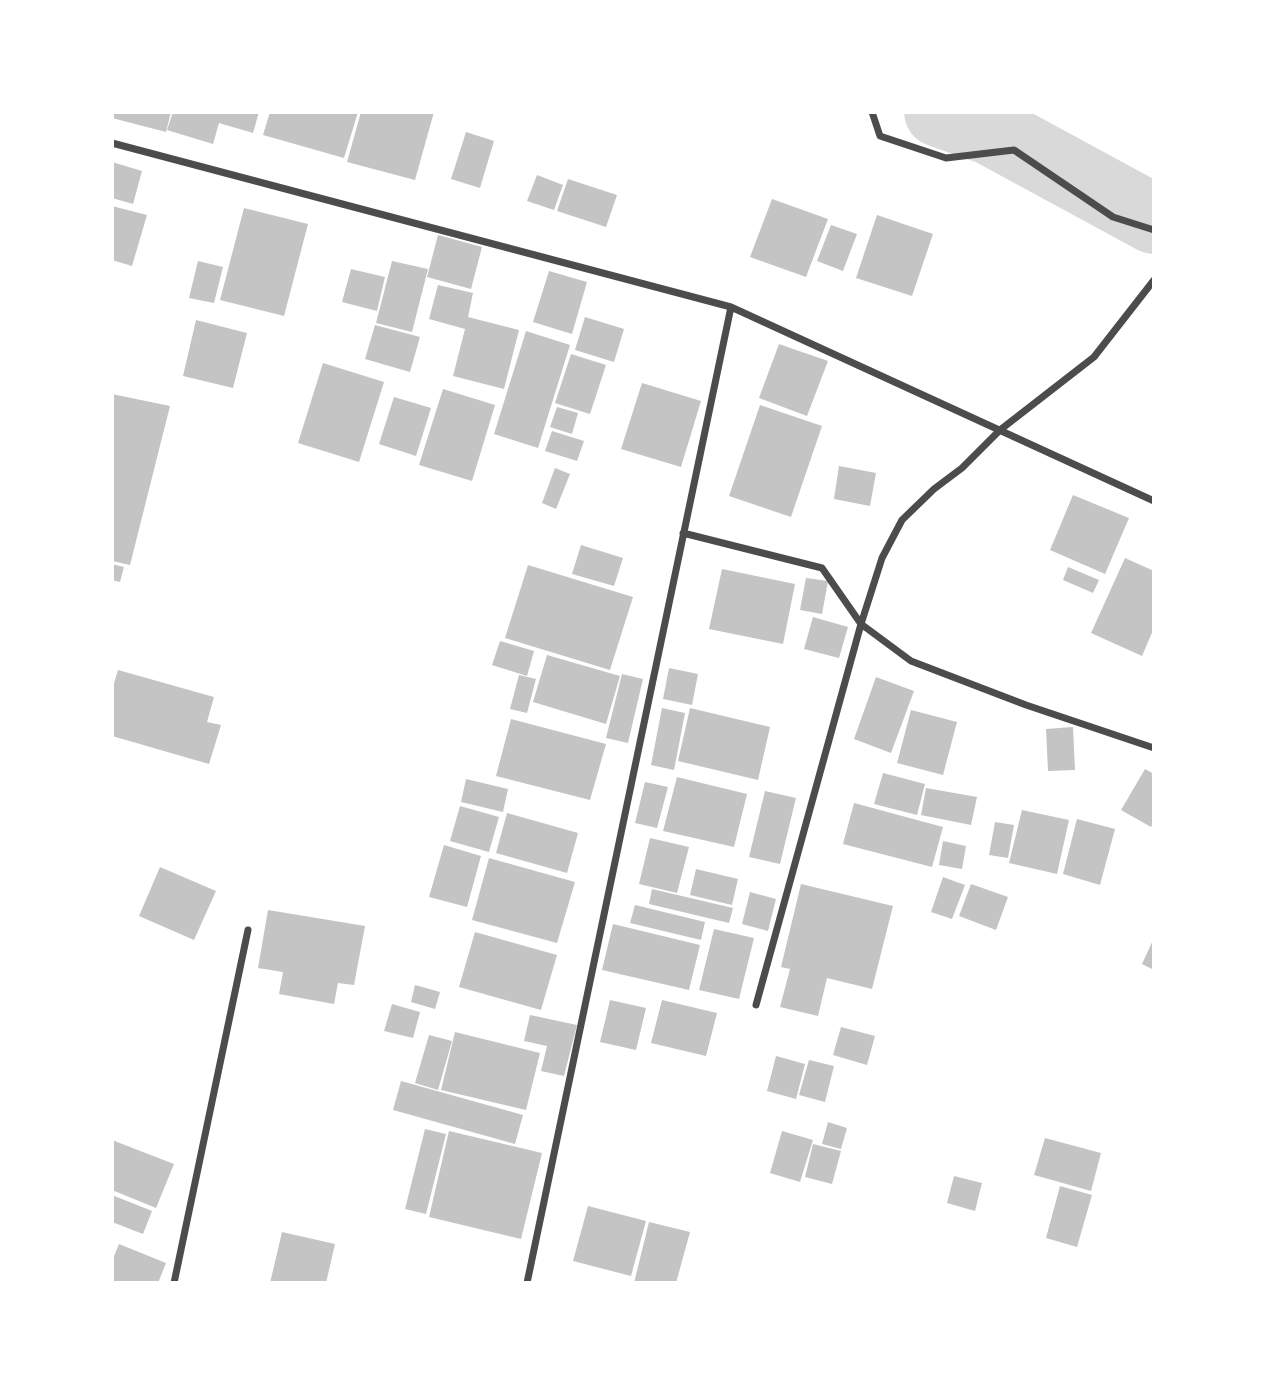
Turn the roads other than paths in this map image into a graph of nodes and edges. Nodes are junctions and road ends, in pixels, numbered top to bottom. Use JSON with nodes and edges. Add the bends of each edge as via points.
{"nodes":[{"id":1,"x":872,"y":112,"type":"edge"},
{"id":2,"x":112,"y":143,"type":"edge"},
{"id":3,"x":1154,"y":230,"type":"edge"},
{"id":4,"x":1154,"y":280,"type":"edge"},
{"id":5,"x":731,"y":307,"type":"junction"},
{"id":6,"x":1000,"y":430,"type":"junction"},
{"id":7,"x":1154,"y":501,"type":"edge"},
{"id":8,"x":682,"y":533,"type":"junction"},
{"id":9,"x":861,"y":624,"type":"junction"},
{"id":10,"x":1154,"y":748,"type":"edge"},
{"id":11,"x":248,"y":930,"type":"dead end"},
{"id":12,"x":756,"y":1005,"type":"dead end"},
{"id":13,"x":174,"y":1283,"type":"edge"},
{"id":14,"x":527,"y":1283,"type":"edge"}],
"edges":[{"from":1,"to":3,"type":"street","via":[[880,136],[946,158],[1013,150],[1113,217]]},
{"from":2,"to":5,"type":"street"},
{"from":4,"to":6,"type":"street","via":[[1094,357]]},
{"from":5,"to":6,"type":"street"},
{"from":5,"to":8,"type":"street"},
{"from":6,"to":7,"type":"street"},
{"from":6,"to":9,"type":"street","via":[[902,520],[882,558]]},
{"from":8,"to":9,"type":"street","via":[[822,568]]},
{"from":8,"to":14,"type":"street"},
{"from":9,"to":10,"type":"street","via":[[911,661]]},
{"from":9,"to":12,"type":"street"},
{"from":11,"to":13,"type":"street"}]}
